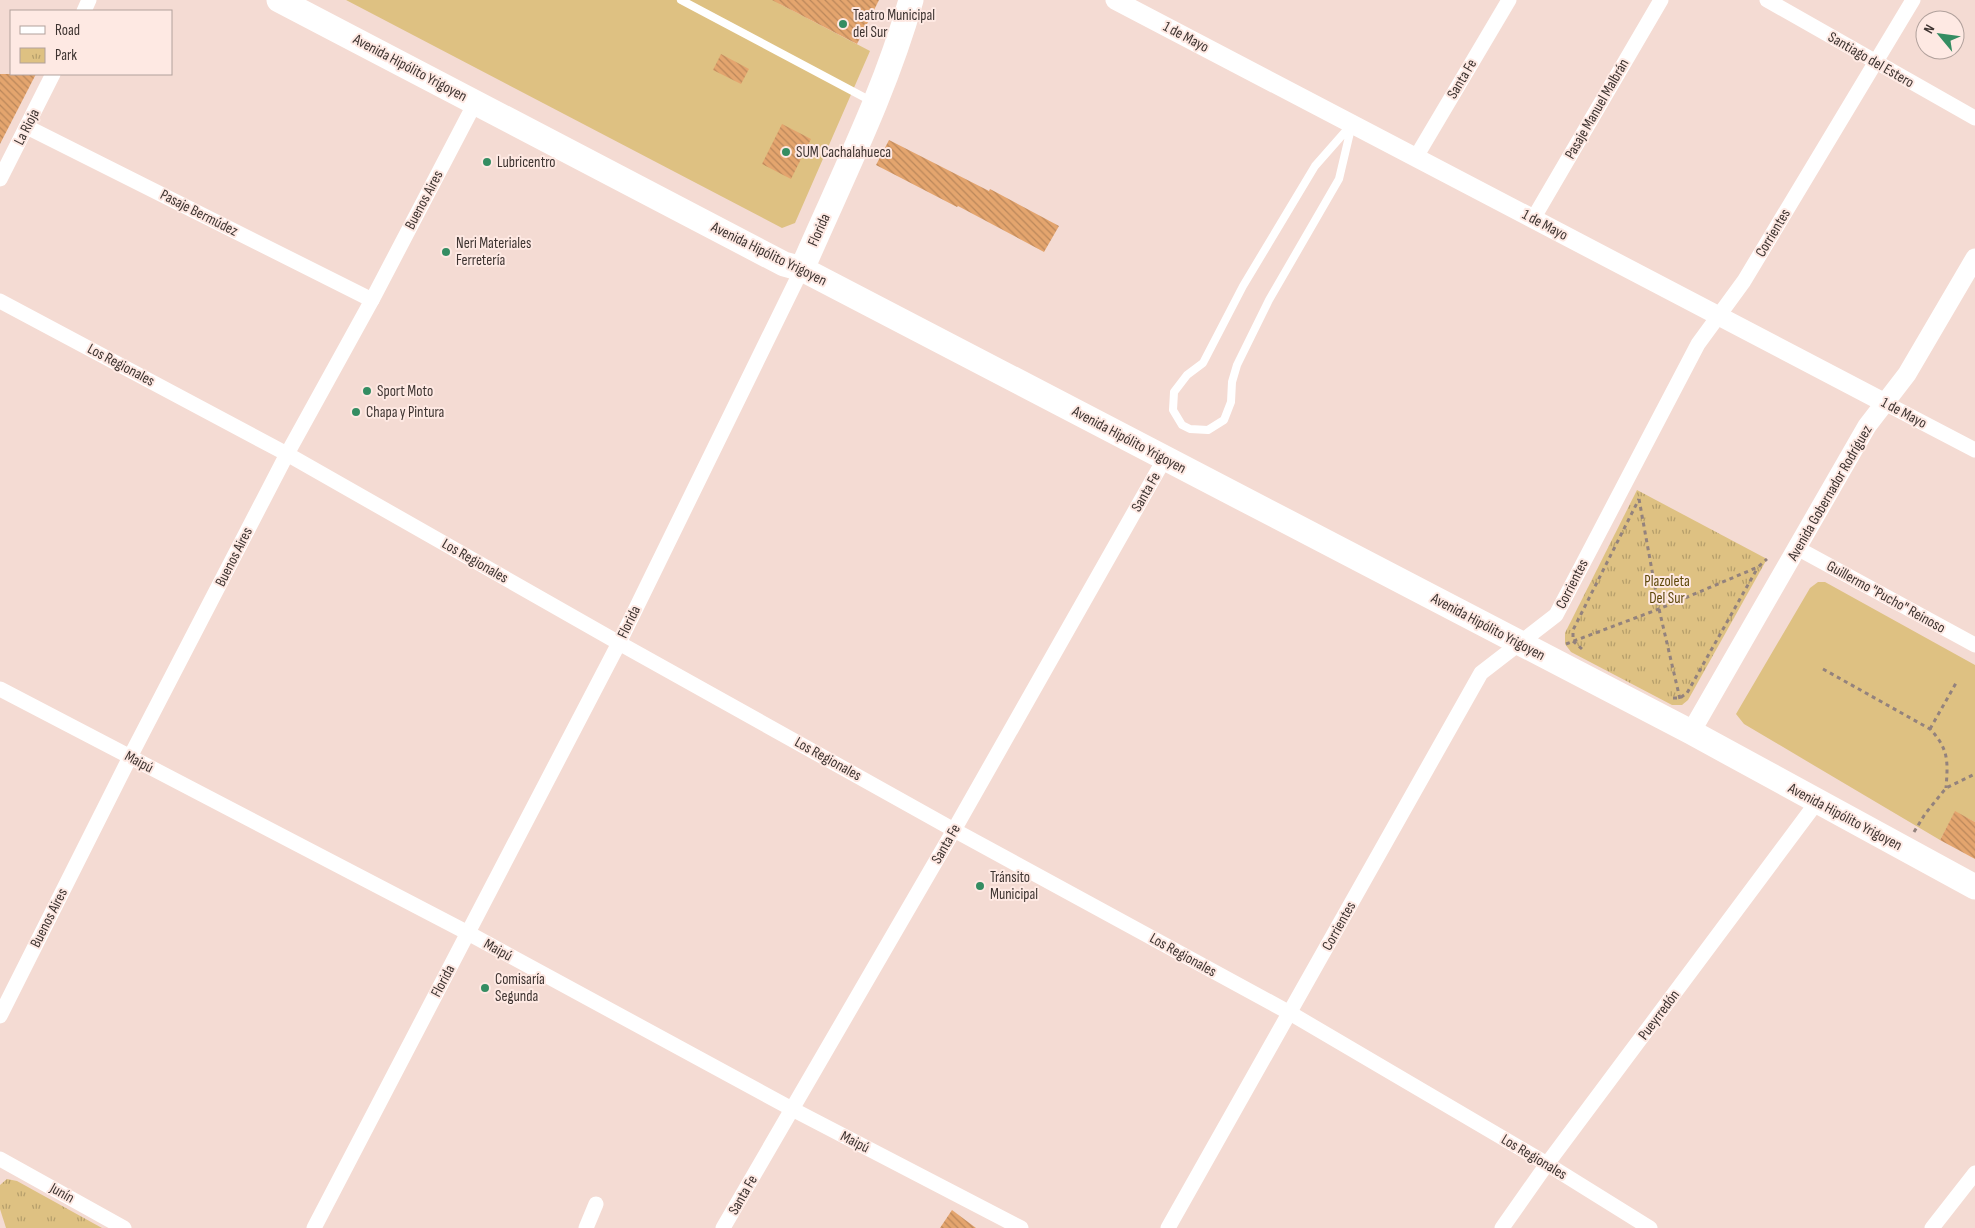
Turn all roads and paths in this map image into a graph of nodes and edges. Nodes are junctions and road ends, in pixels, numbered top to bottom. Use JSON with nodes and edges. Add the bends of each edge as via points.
{"nodes":[{"id":1,"x":279,"y":0,"type":"edge"},
{"id":2,"x":681,"y":0,"type":"edge"},
{"id":3,"x":911,"y":0,"type":"edge"},
{"id":4,"x":1115,"y":0,"type":"edge"},
{"id":5,"x":1509,"y":0,"type":"edge"},
{"id":6,"x":1661,"y":0,"type":"edge"},
{"id":7,"x":1767,"y":0,"type":"edge"},
{"id":8,"x":1912,"y":0,"type":"edge"},
{"id":9,"x":1875,"y":63,"type":"junction"},
{"id":10,"x":52,"y":75,"type":"edge"},
{"id":11,"x":475,"y":103,"type":"junction"},
{"id":12,"x":875,"y":103,"type":"junction"},
{"id":13,"x":1975,"y":118,"type":"edge"},
{"id":14,"x":1352,"y":124,"type":"junction"},
{"id":15,"x":27,"y":126,"type":"junction"},
{"id":16,"x":1416,"y":157,"type":"junction"},
{"id":17,"x":0,"y":179,"type":"edge"},
{"id":18,"x":1533,"y":219,"type":"junction"},
{"id":19,"x":1975,"y":258,"type":"edge"},
{"id":20,"x":802,"y":269,"type":"junction"},
{"id":21,"x":372,"y":300,"type":"junction"},
{"id":22,"x":0,"y":301,"type":"edge"},
{"id":23,"x":1718,"y":317,"type":"junction"},
{"id":24,"x":1885,"y":403,"type":"junction"},
{"id":25,"x":1975,"y":450,"type":"edge"},
{"id":26,"x":287,"y":454,"type":"junction"},
{"id":27,"x":1165,"y":458,"type":"junction"},
{"id":28,"x":1636,"y":490,"type":"dead end"},
{"id":29,"x":1639,"y":499,"type":"junction"},
{"id":30,"x":1797,"y":548,"type":"junction"},
{"id":31,"x":1767,"y":559,"type":"dead end"},
{"id":32,"x":1758,"y":567,"type":"junction"},
{"id":33,"x":1659,"y":609,"type":"junction"},
{"id":34,"x":1952,"y":633,"type":"junction"},
{"id":35,"x":1975,"y":635,"type":"edge"},
{"id":36,"x":1573,"y":641,"type":"junction"},
{"id":37,"x":618,"y":643,"type":"junction"},
{"id":38,"x":1520,"y":643,"type":"junction"},
{"id":39,"x":1565,"y":644,"type":"dead end"},
{"id":40,"x":1975,"y":645,"type":"edge"},
{"id":41,"x":1588,"y":653,"type":"dead end"},
{"id":42,"x":1823,"y":669,"type":"dead end"},
{"id":43,"x":1956,"y":683,"type":"dead end"},
{"id":44,"x":0,"y":689,"type":"edge"},
{"id":45,"x":1673,"y":698,"type":"dead end"},
{"id":46,"x":1680,"y":698,"type":"junction"},
{"id":47,"x":1930,"y":729,"type":"junction"},
{"id":48,"x":1691,"y":732,"type":"junction"},
{"id":49,"x":130,"y":757,"type":"junction"},
{"id":50,"x":1975,"y":774,"type":"edge"},
{"id":51,"x":1946,"y":788,"type":"junction"},
{"id":52,"x":1817,"y":802,"type":"junction"},
{"id":53,"x":954,"y":830,"type":"junction"},
{"id":54,"x":1904,"y":849,"type":"junction"},
{"id":55,"x":1975,"y":887,"type":"edge"},
{"id":56,"x":468,"y":933,"type":"junction"},
{"id":57,"x":1290,"y":1013,"type":"junction"},
{"id":58,"x":0,"y":1016,"type":"edge"},
{"id":59,"x":792,"y":1110,"type":"junction"},
{"id":60,"x":0,"y":1159,"type":"edge"},
{"id":61,"x":1547,"y":1164,"type":"junction"},
{"id":62,"x":1975,"y":1173,"type":"edge"},
{"id":63,"x":596,"y":1204,"type":"dead end"},
{"id":64,"x":124,"y":1228,"type":"edge"},
{"id":65,"x":314,"y":1228,"type":"edge"},
{"id":66,"x":586,"y":1228,"type":"edge"},
{"id":67,"x":723,"y":1228,"type":"edge"},
{"id":68,"x":1020,"y":1228,"type":"edge"},
{"id":69,"x":1168,"y":1228,"type":"edge"},
{"id":70,"x":1502,"y":1228,"type":"edge"},
{"id":71,"x":1650,"y":1228,"type":"edge"},
{"id":72,"x":1932,"y":1228,"type":"edge"}],
"edges":[{"from":1,"to":11,"type":"main road","name":"Avenida Hipólito Yrigoyen"},
{"from":2,"to":12,"type":"lane"},
{"from":3,"to":12,"type":"main road","name":"Florida"},
{"from":4,"to":14,"type":"street","name":"1 de Mayo"},
{"from":5,"to":16,"type":"street","name":"Santa Fe"},
{"from":6,"to":18,"type":"street","name":"Pasaje Manuel Malbrán"},
{"from":7,"to":9,"type":"street","name":"Santiago del Estero"},
{"from":8,"to":9,"type":"street","name":"Corrientes"},
{"from":9,"to":13,"type":"street","name":"Santiago del Estero"},
{"from":9,"to":23,"type":"street","name":"Corrientes","via":[[1744,281]]},
{"from":10,"to":15,"type":"street","name":"La Rioja"},
{"from":11,"to":20,"type":"main road","name":"Avenida Hipólito Yrigoyen","via":[[784,264]]},
{"from":11,"to":21,"type":"street","name":"Buenos Aires"},
{"from":12,"to":20,"type":"main road","name":"Florida"},
{"from":14,"to":14,"type":"lane","via":[[1314,166],[1243,286],[1203,363],[1187,375],[1174,392],[1173,410],[1182,425],[1208,430],[1224,420],[1231,402],[1237,365],[1269,300],[1340,179]]},
{"from":14,"to":16,"type":"street","name":"1 de Mayo"},
{"from":15,"to":17,"type":"street","name":"La Rioja"},
{"from":15,"to":21,"type":"street","name":"Pasaje Bermúdez"},
{"from":16,"to":18,"type":"street","name":"1 de Mayo"},
{"from":18,"to":23,"type":"street","name":"1 de Mayo"},
{"from":19,"to":24,"type":"street","name":"Avenida Gobernador Rodríguez","via":[[1907,374]]},
{"from":20,"to":27,"type":"main road","name":"Avenida Hipólito Yrigoyen"},
{"from":20,"to":37,"type":"street","name":"Florida"},
{"from":21,"to":26,"type":"street","name":"Buenos Aires"},
{"from":22,"to":26,"type":"street","name":"Los Regionales"},
{"from":23,"to":24,"type":"street","name":"1 de Mayo"},
{"from":23,"to":38,"type":"street","name":"Corrientes","via":[[1698,344],[1556,615]]},
{"from":24,"to":25,"type":"street","name":"1 de Mayo"},
{"from":24,"to":30,"type":"street","name":"Avenida Gobernador Rodríguez","via":[[1868,426]]},
{"from":26,"to":37,"type":"street","name":"Los Regionales"},
{"from":26,"to":49,"type":"street","name":"Buenos Aires"},
{"from":27,"to":38,"type":"main road","name":"Avenida Hipólito Yrigoyen"},
{"from":27,"to":53,"type":"street","name":"Santa Fe"},
{"from":28,"to":29,"type":"path"},
{"from":29,"to":33,"type":"path"},
{"from":29,"to":36,"type":"path","via":[[1573,630]]},
{"from":30,"to":34,"type":"street","name":"Guillermo \"Pucho\" Reinoso"},
{"from":30,"to":48,"type":"street","name":"Avenida Gobernador Rodríguez"},
{"from":31,"to":32,"type":"path"},
{"from":32,"to":33,"type":"path"},
{"from":32,"to":46,"type":"path","via":[[1687,693]]},
{"from":33,"to":36,"type":"path"},
{"from":33,"to":46,"type":"path"},
{"from":34,"to":35,"type":"lane"},
{"from":34,"to":40,"type":"street","name":"Guillermo \"Pucho\" Reinoso"},
{"from":36,"to":39,"type":"path"},
{"from":36,"to":41,"type":"path"},
{"from":37,"to":53,"type":"street","name":"Los Regionales"},
{"from":37,"to":56,"type":"street","name":"Florida"},
{"from":38,"to":48,"type":"main road","name":"Avenida Hipólito Yrigoyen"},
{"from":38,"to":57,"type":"street","name":"Corrientes","via":[[1481,673]]},
{"from":42,"to":47,"type":"path"},
{"from":43,"to":47,"type":"path"},
{"from":44,"to":49,"type":"street","name":"Maipú"},
{"from":45,"to":46,"type":"path"},
{"from":46,"to":48,"type":"path"},
{"from":47,"to":51,"type":"path","via":[[1941,741],[1948,765]]},
{"from":48,"to":52,"type":"main road","name":"Avenida Hipólito Yrigoyen"},
{"from":49,"to":56,"type":"street","name":"Maipú"},
{"from":49,"to":58,"type":"street","name":"Buenos Aires"},
{"from":50,"to":51,"type":"path"},
{"from":51,"to":54,"type":"path","via":[[1925,814]]},
{"from":52,"to":54,"type":"main road","name":"Avenida Hipólito Yrigoyen"},
{"from":52,"to":61,"type":"street","name":"Pueyrredón"},
{"from":53,"to":57,"type":"street","name":"Los Regionales"},
{"from":53,"to":59,"type":"street","name":"Santa Fe"},
{"from":54,"to":55,"type":"main road","name":"Avenida Hipólito Yrigoyen"},
{"from":56,"to":59,"type":"street","name":"Maipú"},
{"from":56,"to":65,"type":"street","name":"Florida"},
{"from":57,"to":61,"type":"street","name":"Los Regionales"},
{"from":57,"to":69,"type":"street","name":"Corrientes"},
{"from":59,"to":67,"type":"street","name":"Santa Fe"},
{"from":59,"to":68,"type":"street","name":"Maipú"},
{"from":60,"to":64,"type":"street","name":"Junín"},
{"from":61,"to":70,"type":"street","name":"Pueyrredón"},
{"from":61,"to":71,"type":"street","name":"Los Regionales"},
{"from":62,"to":72,"type":"street"},
{"from":63,"to":66,"type":"street"}]}
